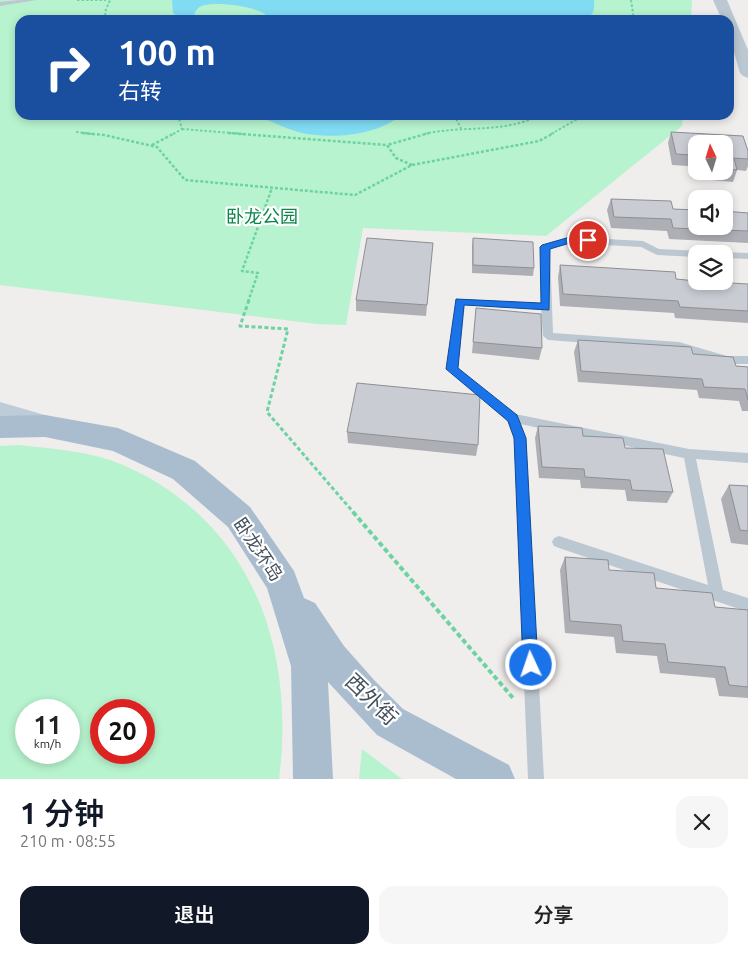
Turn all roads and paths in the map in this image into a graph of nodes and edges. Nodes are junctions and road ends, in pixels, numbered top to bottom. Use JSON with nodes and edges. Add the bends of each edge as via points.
{"nodes":[{"id":1,"x":34,"y":0,"type":"edge"},
{"id":2,"x":78,"y":0,"type":"edge"},
{"id":3,"x":106,"y":0,"type":"edge"},
{"id":4,"x":110,"y":0,"type":"edge"},
{"id":5,"x":630,"y":0,"type":"edge"},
{"id":6,"x":720,"y":0,"type":"edge"},
{"id":7,"x":0,"y":4,"type":"edge"},
{"id":8,"x":105,"y":15,"type":"edge"},
{"id":9,"x":633,"y":15,"type":"edge"},
{"id":10,"x":727,"y":15,"type":"edge"},
{"id":11,"x":734,"y":31,"type":"edge"},
{"id":12,"x":748,"y":74,"type":"edge"},
{"id":13,"x":179,"y":120,"type":"edge"},
{"id":14,"x":457,"y":120,"type":"edge"},
{"id":15,"x":526,"y":120,"type":"edge"},
{"id":16,"x":575,"y":120,"type":"edge"},
{"id":17,"x":462,"y":128,"type":"junction"},
{"id":18,"x":182,"y":129,"type":"junction"},
{"id":19,"x":76,"y":132,"type":"dead end"},
{"id":20,"x":151,"y":145,"type":"junction"},
{"id":21,"x":387,"y":145,"type":"junction"},
{"id":22,"x":412,"y":165,"type":"junction"},
{"id":23,"x":272,"y":188,"type":"junction"},
{"id":24,"x":688,"y":253,"type":"edge"},
{"id":25,"x":733,"y":256,"type":"edge"},
{"id":26,"x":747,"y":257,"type":"edge"},
{"id":27,"x":546,"y":307,"type":"junction"},
{"id":28,"x":748,"y":360,"type":"edge"},
{"id":29,"x":0,"y":413,"type":"edge"},
{"id":30,"x":512,"y":418,"type":"junction"},
{"id":31,"x":0,"y":427,"type":"edge"},
{"id":32,"x":52,"y":428,"type":"junction"},
{"id":33,"x":689,"y":454,"type":"junction"},
{"id":34,"x":748,"y":458,"type":"edge"},
{"id":35,"x":559,"y":542,"type":"dead end"},
{"id":36,"x":282,"y":582,"type":"junction"},
{"id":37,"x":717,"y":596,"type":"junction"},
{"id":38,"x":748,"y":605,"type":"edge"},
{"id":39,"x":533,"y":722,"type":"junction"},
{"id":40,"x":313,"y":779,"type":"edge"},
{"id":41,"x":495,"y":779,"type":"edge"},
{"id":42,"x":536,"y":779,"type":"edge"}],
"edges":[{"from":1,"to":7,"type":"lane"},
{"from":2,"to":3,"type":"path"},
{"from":4,"to":8,"type":"path"},
{"from":5,"to":9,"type":"path"},
{"from":6,"to":10,"type":"street"},
{"from":11,"to":12,"type":"street"},
{"from":13,"to":18,"type":"path"},
{"from":14,"to":17,"type":"path"},
{"from":15,"to":17,"type":"path","via":[[506,127]]},
{"from":16,"to":22,"type":"path","via":[[539,140]]},
{"from":17,"to":21,"type":"path","via":[[417,134]]},
{"from":18,"to":20,"type":"path"},
{"from":18,"to":21,"type":"path"},
{"from":19,"to":20,"type":"path"},
{"from":20,"to":23,"type":"path","via":[[157,146],[185,180]]},
{"from":21,"to":22,"type":"path","via":[[396,158]]},
{"from":22,"to":23,"type":"path","via":[[355,195]]},
{"from":23,"to":39,"type":"path","via":[[242,271],[258,273],[240,326],[288,329],[267,412]]},
{"from":24,"to":27,"type":"lane","via":[[657,252],[643,244],[570,240],[545,247]]},
{"from":25,"to":26,"type":"lane"},
{"from":27,"to":28,"type":"lane","via":[[548,336],[679,346],[728,360]]},
{"from":27,"to":30,"type":"lane","via":[[460,301],[452,369]]},
{"from":29,"to":32,"type":"main road"},
{"from":30,"to":33,"type":"lane"},
{"from":30,"to":39,"type":"lane","via":[[520,438]]},
{"from":31,"to":32,"type":"main road","name":"卧龙环岛"},
{"from":32,"to":36,"type":"main road","name":"卧龙环岛","via":[[118,440],[184,470],[239,517]]},
{"from":33,"to":34,"type":"lane"},
{"from":33,"to":37,"type":"lane"},
{"from":35,"to":37,"type":"lane"},
{"from":36,"to":40,"type":"main road","name":"卧龙环岛","via":[[309,666]]},
{"from":36,"to":41,"type":"main road","name":"西外街","via":[[331,658],[390,722]]},
{"from":37,"to":38,"type":"lane"},
{"from":39,"to":42,"type":"lane"}]}
